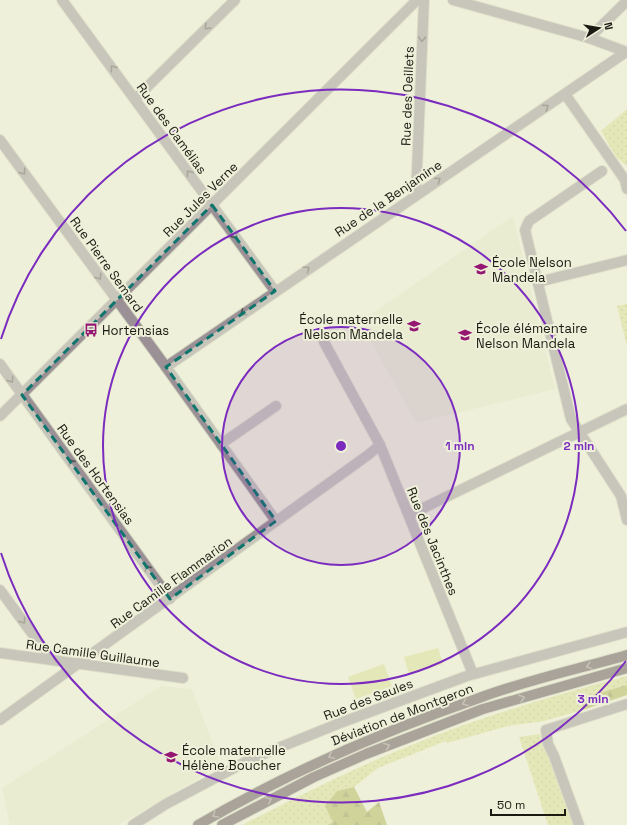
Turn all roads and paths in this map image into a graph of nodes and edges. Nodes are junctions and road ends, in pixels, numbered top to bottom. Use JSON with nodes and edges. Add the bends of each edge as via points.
{"nodes":[{"id":1,"x":62,"y":0,"type":"edge"},
{"id":2,"x":235,"y":0,"type":"edge"},
{"id":3,"x":417,"y":0,"type":"edge"},
{"id":4,"x":424,"y":0,"type":"edge"},
{"id":5,"x":452,"y":0,"type":"edge"},
{"id":6,"x":627,"y":1,"type":"edge"},
{"id":7,"x":590,"y":38,"type":"junction"},
{"id":8,"x":626,"y":52,"type":"edge"},
{"id":9,"x":565,"y":94,"type":"junction"},
{"id":10,"x":135,"y":99,"type":"junction"},
{"id":11,"x":0,"y":140,"type":"edge"},
{"id":12,"x":602,"y":171,"type":"dead end"},
{"id":13,"x":627,"y":189,"type":"edge"},
{"id":14,"x":416,"y":194,"type":"junction"},
{"id":15,"x":212,"y":205,"type":"junction"},
{"id":16,"x":627,"y":260,"type":"edge"},
{"id":17,"x":538,"y":282,"type":"junction"},
{"id":18,"x":275,"y":291,"type":"junction"},
{"id":19,"x":116,"y":300,"type":"junction"},
{"id":20,"x":324,"y":342,"type":"dead end"},
{"id":21,"x":0,"y":364,"type":"edge"},
{"id":22,"x":166,"y":367,"type":"junction"},
{"id":23,"x":22,"y":395,"type":"junction"},
{"id":24,"x":276,"y":406,"type":"dead end"},
{"id":25,"x":627,"y":409,"type":"edge"},
{"id":26,"x":0,"y":416,"type":"edge"},
{"id":27,"x":579,"y":432,"type":"junction"},
{"id":28,"x":221,"y":444,"type":"junction"},
{"id":29,"x":380,"y":445,"type":"junction"},
{"id":30,"x":409,"y":515,"type":"junction"},
{"id":31,"x":627,"y":520,"type":"edge"},
{"id":32,"x":276,"y":521,"type":"junction"},
{"id":33,"x":0,"y":590,"type":"edge"},
{"id":34,"x":170,"y":599,"type":"junction"},
{"id":35,"x":627,"y":632,"type":"edge"},
{"id":36,"x":0,"y":653,"type":"edge"},
{"id":37,"x":627,"y":655,"type":"edge"},
{"id":38,"x":48,"y":659,"type":"junction"},
{"id":39,"x":78,"y":664,"type":"junction"},
{"id":40,"x":627,"y":668,"type":"edge"},
{"id":41,"x":473,"y":674,"type":"junction"},
{"id":42,"x":183,"y":678,"type":"dead end"},
{"id":43,"x":627,"y":704,"type":"edge"},
{"id":44,"x":0,"y":720,"type":"edge"},
{"id":45,"x":133,"y":825,"type":"edge"},
{"id":46,"x":198,"y":825,"type":"edge"},
{"id":47,"x":222,"y":825,"type":"edge"},
{"id":48,"x":579,"y":825,"type":"edge"}],
"edges":[{"from":10,"to":1,"type":"street","name":"Rue des Camélias","one_way":true},
{"from":2,"to":10,"type":"street","one_way":true},
{"from":3,"to":15,"type":"street","name":"Rue Jules Verne"},
{"from":4,"to":14,"type":"street","name":"Rue des Oeillets","one_way":true},
{"from":5,"to":7,"type":"street"},
{"from":6,"to":7,"type":"street"},
{"from":7,"to":8,"type":"street"},
{"from":8,"to":9,"type":"street","name":"Rue de la Benjamine"},
{"from":9,"to":13,"type":"street","via":[[625,180]]},
{"from":14,"to":9,"type":"street","name":"Rue de la Benjamine","one_way":true},
{"from":15,"to":10,"type":"street","name":"Rue des Camélias","one_way":true},
{"from":11,"to":19,"type":"street","name":"Rue Pierre Semard","one_way":true},
{"from":12,"to":17,"type":"street","via":[[529,221],[525,230]]},
{"from":18,"to":14,"type":"street","name":"Rue de la Benjamine","one_way":true},
{"from":15,"to":18,"type":"street","name":"Rue des Camélias","one_way":true},
{"from":15,"to":19,"type":"street","name":"Rue Jules Verne"},
{"from":16,"to":17,"type":"street"},
{"from":17,"to":27,"type":"street","via":[[571,419]]},
{"from":18,"to":22,"type":"street","name":"Rue de la Benjamine","one_way":true},
{"from":19,"to":22,"type":"street","name":"Rue Pierre Semard"},
{"from":19,"to":23,"type":"street","name":"Rue Jules Verne"},
{"from":20,"to":29,"type":"street","name":"Rue des Jacinthes"},
{"from":21,"to":23,"type":"street","name":"Rue des Hortensias","one_way":true},
{"from":22,"to":28,"type":"street","name":"Rue Pierre Semard"},
{"from":23,"to":26,"type":"street","name":"Rue Jules Verne"},
{"from":34,"to":23,"type":"street","name":"Rue des Hortensias","one_way":true},
{"from":24,"to":28,"type":"street"},
{"from":25,"to":27,"type":"street"},
{"from":27,"to":30,"type":"street"},
{"from":27,"to":31,"type":"street","via":[[621,496]]},
{"from":28,"to":32,"type":"street","name":"Rue Pierre Semard"},
{"from":29,"to":30,"type":"street","name":"Rue des Jacinthes"},
{"from":29,"to":32,"type":"street","name":"Rue Camille Flammarion"},
{"from":30,"to":41,"type":"street","name":"Rue des Jacinthes"},
{"from":32,"to":34,"type":"street","name":"Rue Camille Flammarion"},
{"from":33,"to":38,"type":"street","one_way":true},
{"from":34,"to":39,"type":"street","name":"Rue Camille Flammarion"},
{"from":35,"to":41,"type":"street","name":"Rue des Saules"},
{"from":36,"to":38,"type":"street","name":"Rue Camille Guillaume"},
{"from":37,"to":46,"type":"main road","name":"Déviation de Montgeron","one_way":true,"via":[[480,697],[363,741],[253,794]]},
{"from":38,"to":39,"type":"street","name":"Rue Camille Guillaume"},
{"from":39,"to":42,"type":"street","name":"Rue Camille Guillaume"},
{"from":39,"to":44,"type":"street","name":"Rue Camille Flammarion"},
{"from":47,"to":40,"type":"main road","name":"Déviation de Montgeron","one_way":true,"via":[[314,777],[366,754],[483,709]]},
{"from":41,"to":45,"type":"street","name":"Rue des Saules","via":[[251,759],[166,804]]},
{"from":43,"to":48,"type":"street","via":[[546,730],[548,744]]}]}
